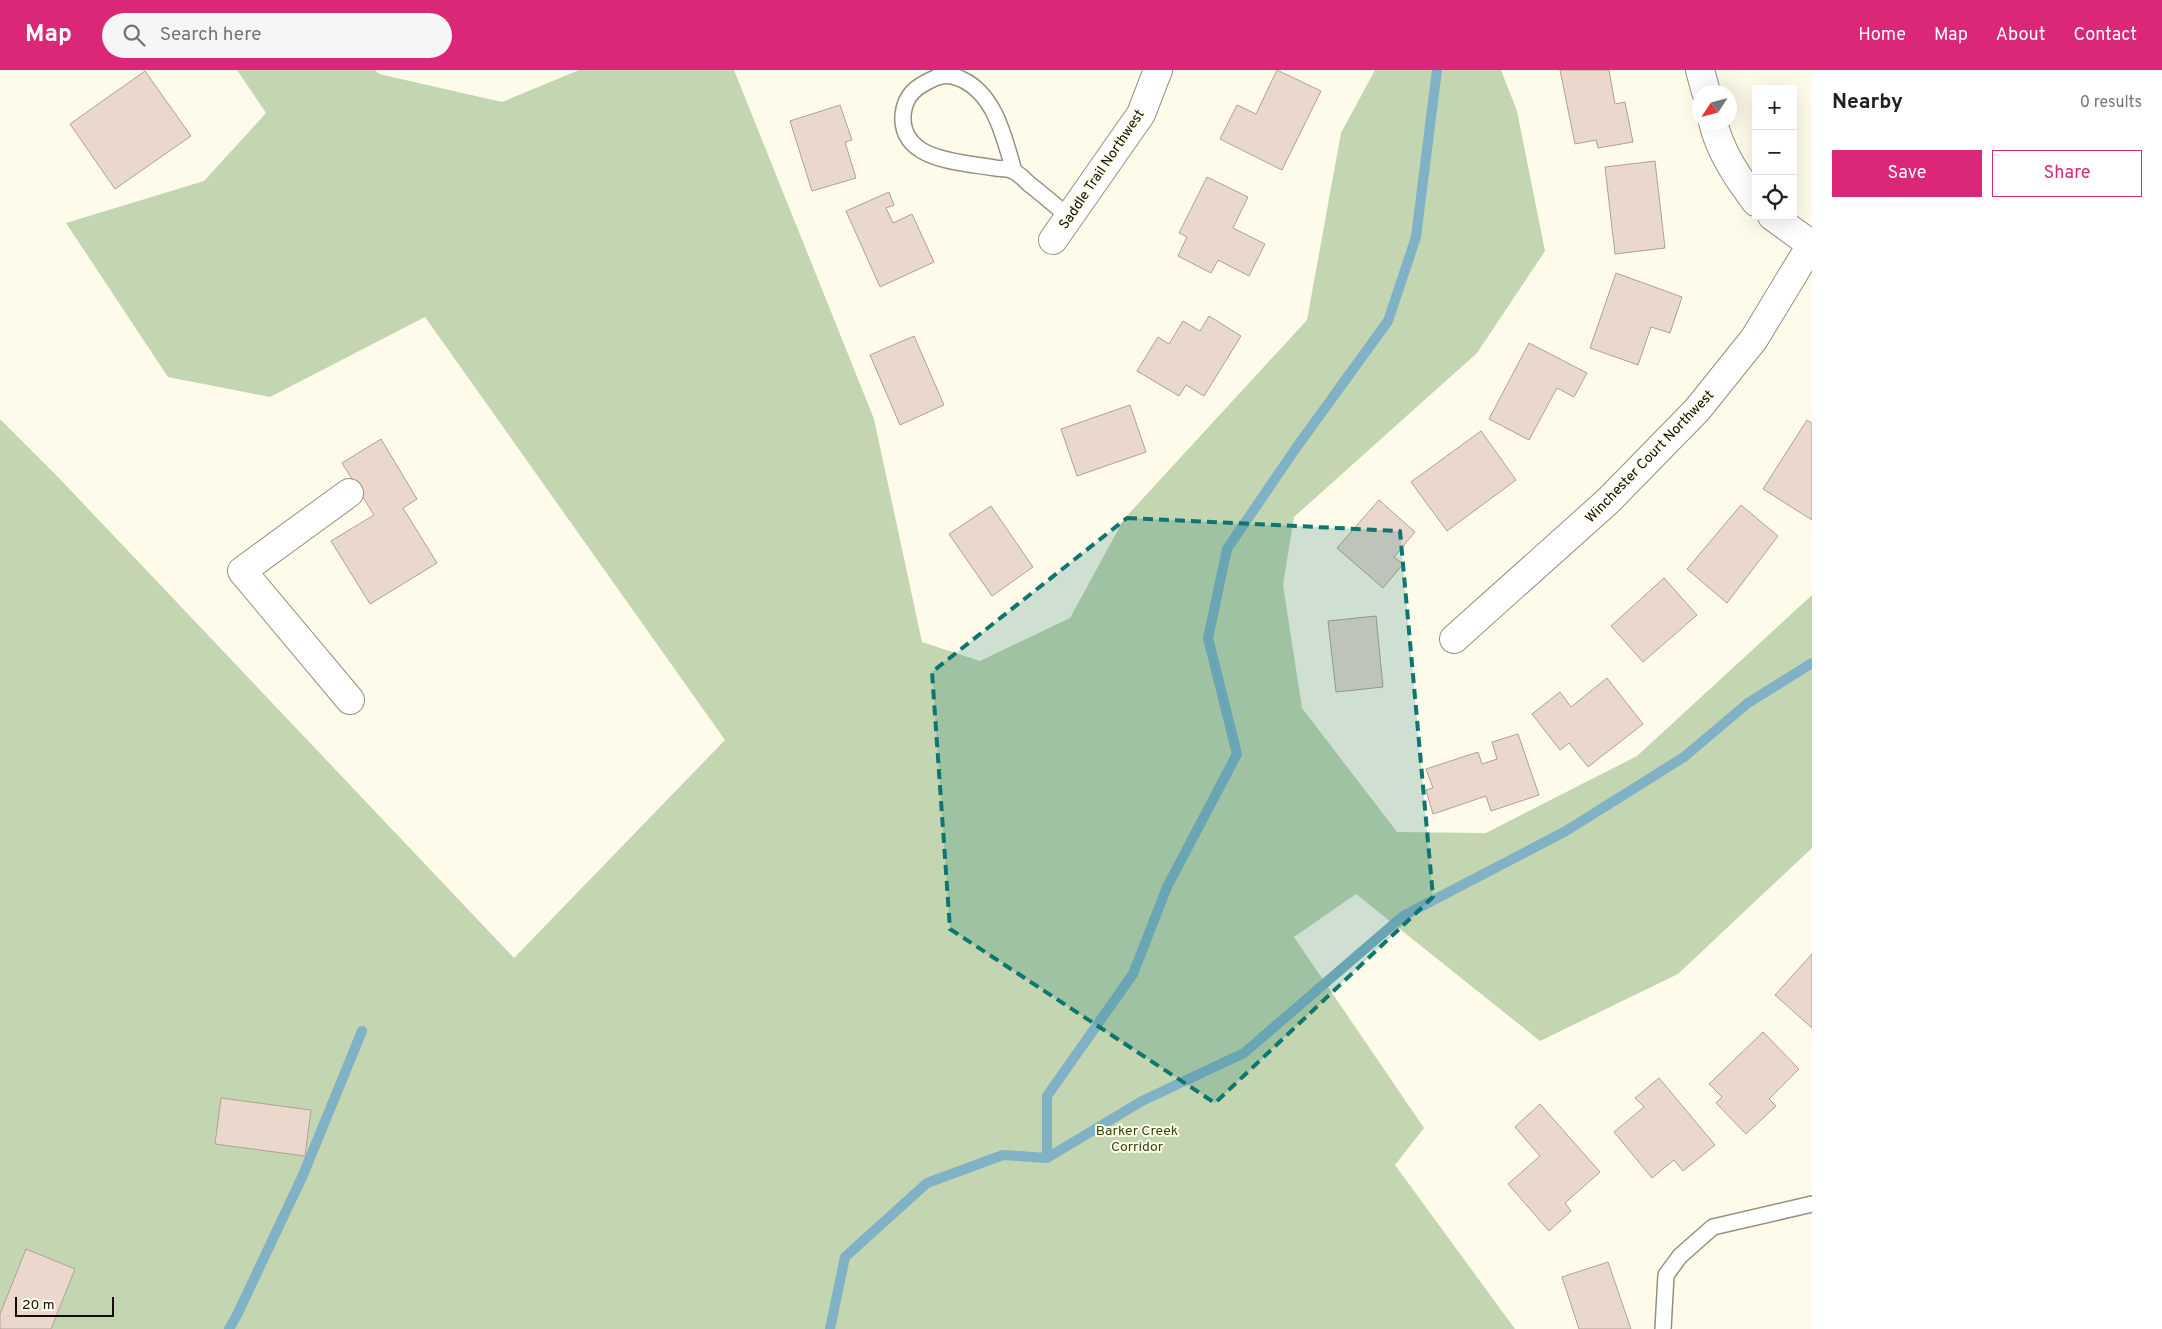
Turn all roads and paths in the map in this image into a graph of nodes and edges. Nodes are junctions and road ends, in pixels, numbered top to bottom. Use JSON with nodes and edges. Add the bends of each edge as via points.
{"nodes":[{"id":1,"x":1158,"y":70,"type":"edge"},
{"id":2,"x":1700,"y":70,"type":"edge"},
{"id":3,"x":1704,"y":85,"type":"edge"},
{"id":4,"x":1715,"y":130,"type":"edge"},
{"id":5,"x":1014,"y":171,"type":"junction"},
{"id":6,"x":1752,"y":197,"type":"edge"},
{"id":7,"x":1069,"y":217,"type":"junction"},
{"id":8,"x":1778,"y":220,"type":"edge"},
{"id":9,"x":1052,"y":240,"type":"dead end"},
{"id":10,"x":1812,"y":245,"type":"edge"},
{"id":11,"x":349,"y":492,"type":"dead end"},
{"id":12,"x":1454,"y":639,"type":"dead end"},
{"id":13,"x":350,"y":700,"type":"dead end"},
{"id":14,"x":1812,"y":1204,"type":"edge"},
{"id":15,"x":1663,"y":1329,"type":"edge"}],
"edges":[{"from":1,"to":7,"type":"street","name":"Saddle Trail Northwest","via":[[1141,114]]},
{"from":2,"to":3,"type":"street"},
{"from":4,"to":6,"type":"street","via":[[1735,174]]},
{"from":5,"to":5,"type":"lane","via":[[944,159],[915,148],[903,122],[912,91],[940,76],[954,75],[972,84],[994,112]]},
{"from":5,"to":7,"type":"lane"},
{"from":7,"to":9,"type":"street","name":"Saddle Trail Northwest"},
{"from":8,"to":10,"type":"street"},
{"from":10,"to":12,"type":"street","name":"Winchester Court Northwest","via":[[1754,339],[1697,410],[1608,501]]},
{"from":11,"to":13,"type":"street","via":[[242,571]]},
{"from":14,"to":15,"type":"lane","via":[[1713,1227],[1680,1256],[1666,1275]]}]}
